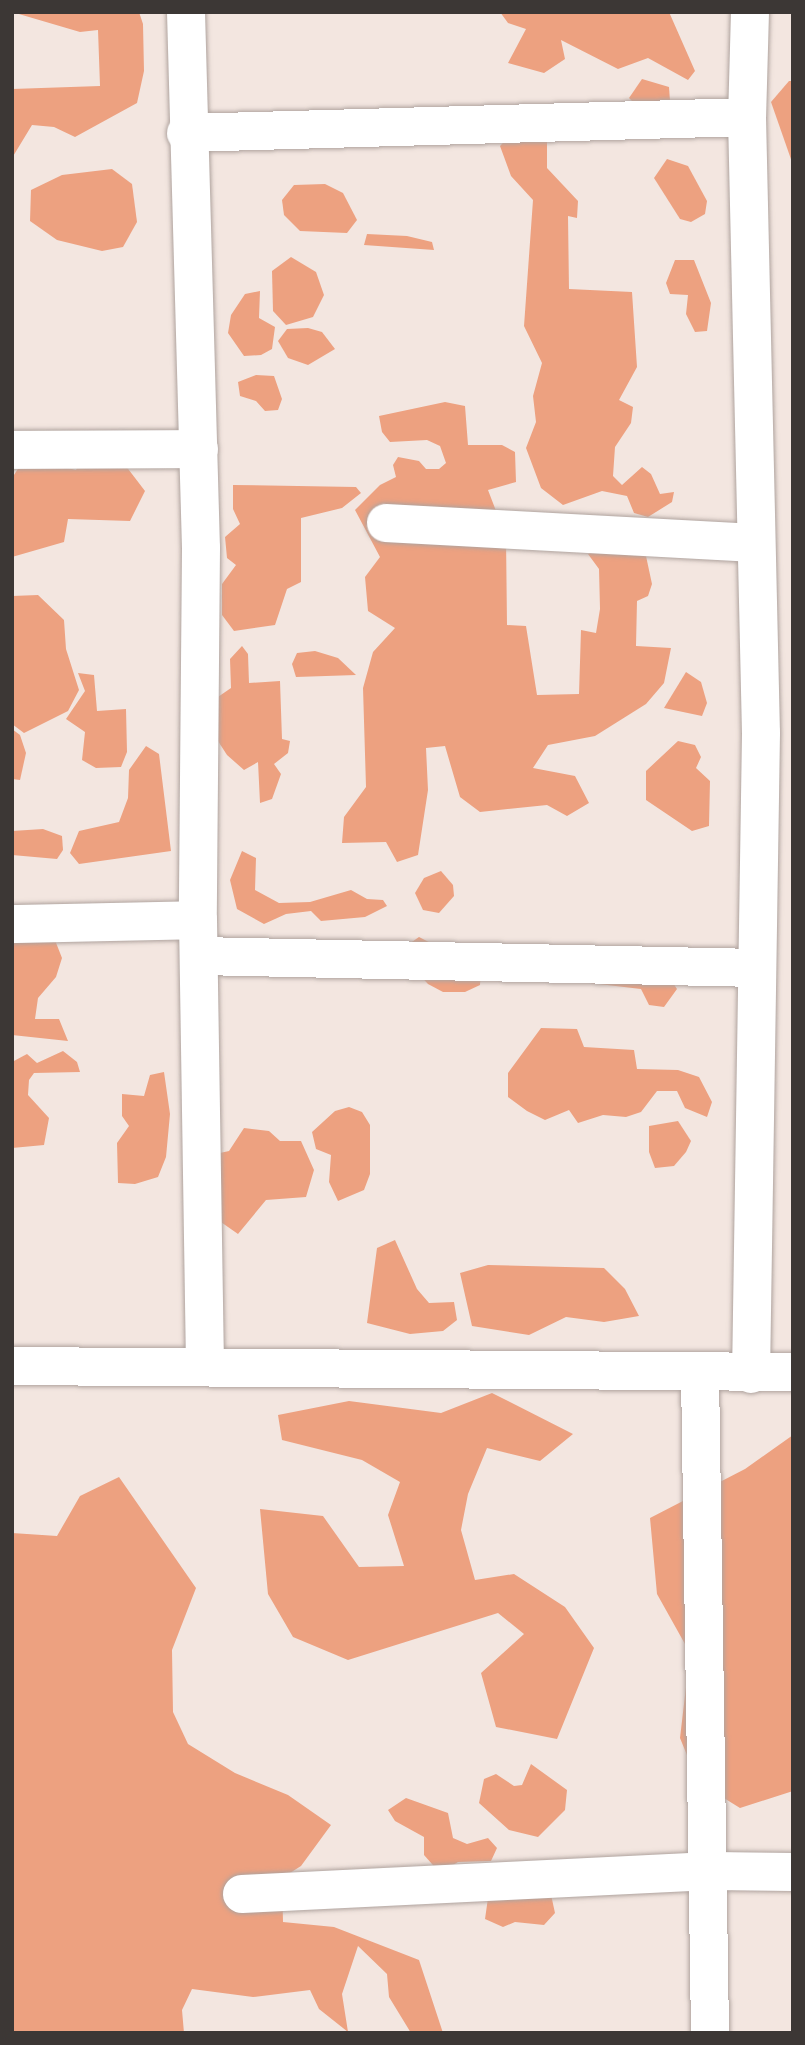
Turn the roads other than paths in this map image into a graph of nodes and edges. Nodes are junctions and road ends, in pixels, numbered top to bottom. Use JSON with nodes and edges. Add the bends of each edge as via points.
{"nodes":[{"id":1,"x":186,"y":12,"type":"edge"},
{"id":2,"x":750,"y":12,"type":"edge"},
{"id":3,"x":747,"y":117,"type":"junction"},
{"id":4,"x":186,"y":133,"type":"junction"},
{"id":5,"x":200,"y":449,"type":"junction"},
{"id":6,"x":12,"y":450,"type":"edge"},
{"id":7,"x":386,"y":523,"type":"dead end"},
{"id":8,"x":754,"y":542,"type":"junction"},
{"id":9,"x":777,"y":733,"type":"edge"},
{"id":10,"x":12,"y":924,"type":"edge"},
{"id":11,"x":198,"y":938,"type":"junction"},
{"id":12,"x":757,"y":968,"type":"junction"},
{"id":13,"x":205,"y":1365,"type":"junction"},
{"id":14,"x":12,"y":1366,"type":"edge"},
{"id":15,"x":793,"y":1372,"type":"edge"},
{"id":16,"x":699,"y":1373,"type":"junction"},
{"id":17,"x":751,"y":1374,"type":"junction"},
{"id":18,"x":710,"y":1871,"type":"junction"},
{"id":19,"x":793,"y":1872,"type":"edge"},
{"id":20,"x":242,"y":1894,"type":"dead end"},
{"id":21,"x":710,"y":2033,"type":"edge"}],
"edges":[{"from":1,"to":4,"type":"street"},
{"from":2,"to":3,"type":"street"},
{"from":3,"to":4,"type":"street"},
{"from":3,"to":8,"type":"street"},
{"from":4,"to":5,"type":"street"},
{"from":5,"to":6,"type":"street"},
{"from":5,"to":11,"type":"street"},
{"from":7,"to":8,"type":"street"},
{"from":8,"to":9,"type":"street"},
{"from":9,"to":12,"type":"street"},
{"from":10,"to":11,"type":"street"},
{"from":11,"to":12,"type":"street"},
{"from":11,"to":13,"type":"street"},
{"from":12,"to":17,"type":"street"},
{"from":13,"to":14,"type":"street"},
{"from":13,"to":16,"type":"street"},
{"from":15,"to":17,"type":"street"},
{"from":16,"to":17,"type":"street"},
{"from":16,"to":18,"type":"street"},
{"from":18,"to":19,"type":"street"},
{"from":18,"to":20,"type":"street"},
{"from":18,"to":21,"type":"street"}]}
